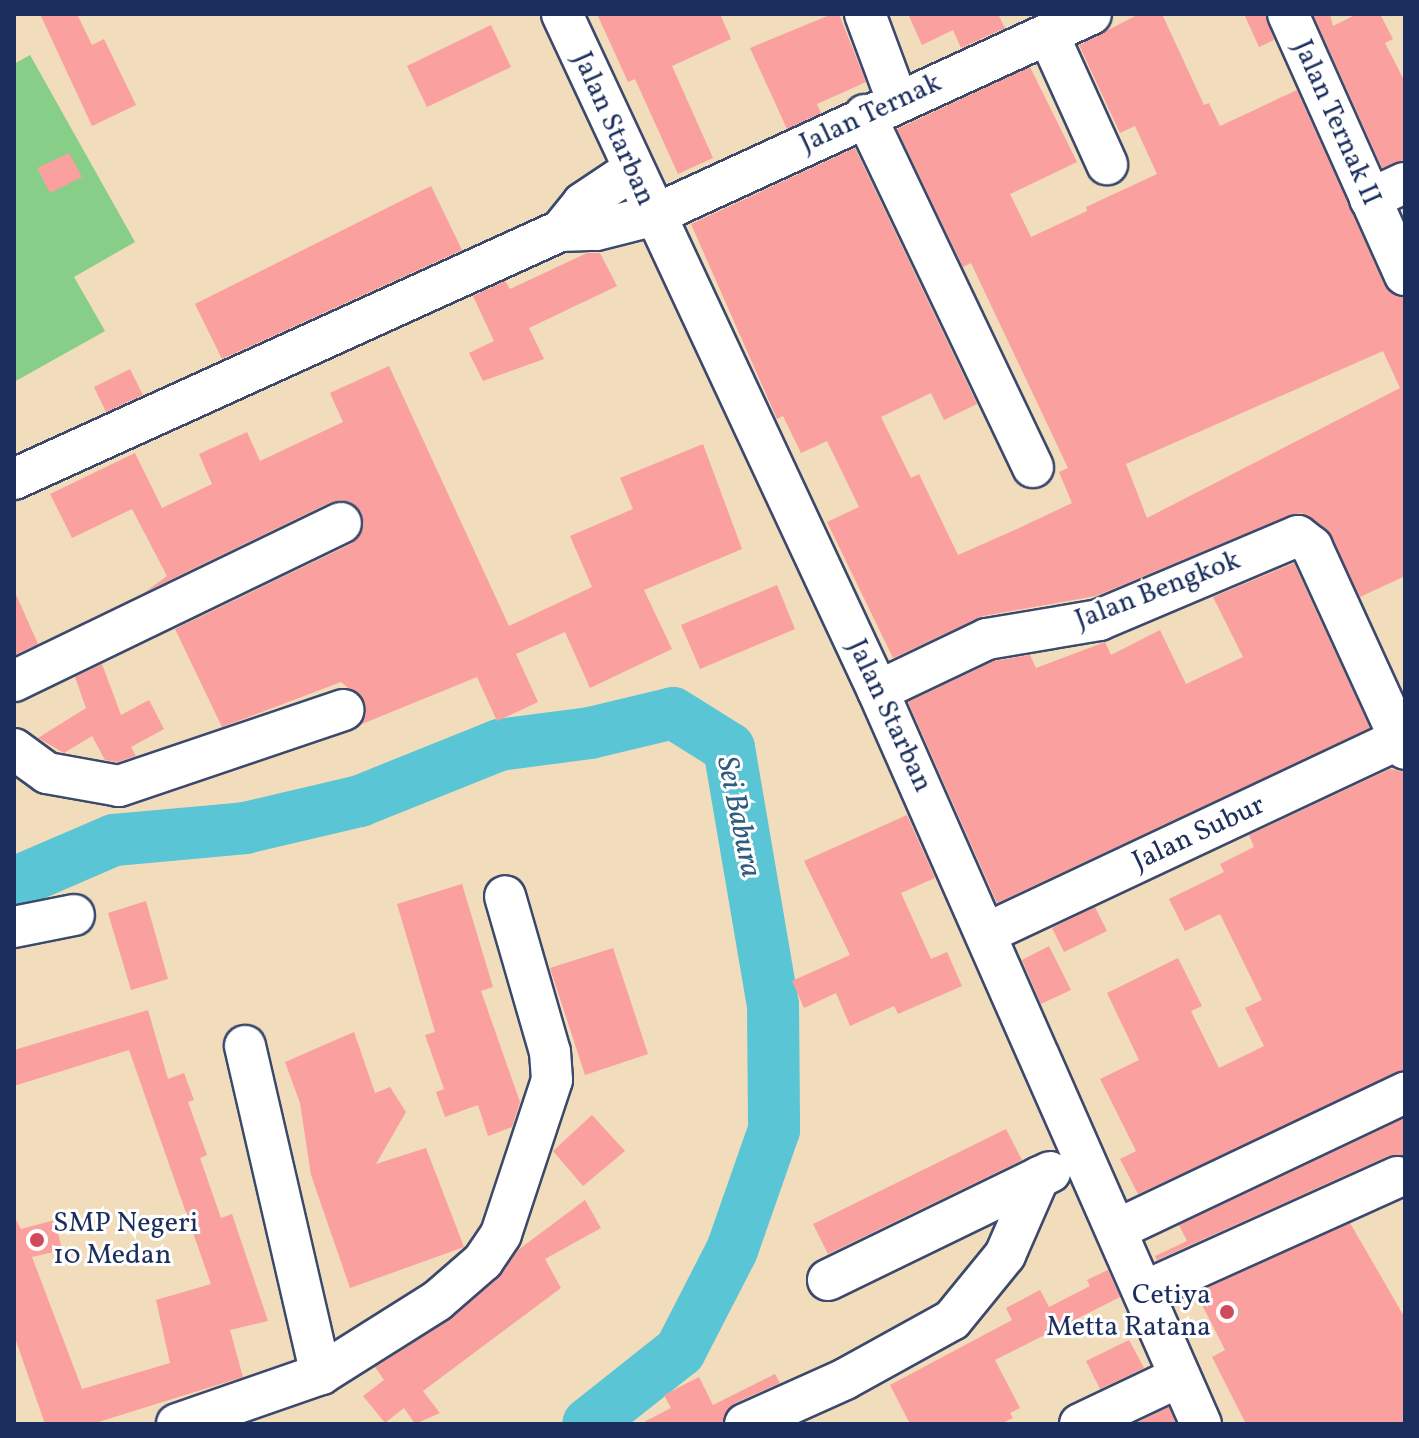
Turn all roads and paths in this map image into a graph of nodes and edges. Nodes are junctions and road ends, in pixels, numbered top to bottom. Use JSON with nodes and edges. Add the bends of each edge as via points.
{"nodes":[{"id":1,"x":562,"y":14,"type":"edge"},
{"id":2,"x":865,"y":14,"type":"edge"},
{"id":3,"x":1091,"y":14,"type":"edge"},
{"id":4,"x":1288,"y":14,"type":"edge"},
{"id":5,"x":1048,"y":34,"type":"junction"},
{"id":6,"x":881,"y":108,"type":"junction"},
{"id":7,"x":1107,"y":164,"type":"dead end"},
{"id":8,"x":631,"y":171,"type":"junction"},
{"id":9,"x":1405,"y":183,"type":"edge"},
{"id":10,"x":1370,"y":199,"type":"junction"},
{"id":11,"x":652,"y":216,"type":"junction"},
{"id":12,"x":560,"y":231,"type":"junction"},
{"id":13,"x":1405,"y":275,"type":"edge"},
{"id":14,"x":1033,"y":467,"type":"dead end"},
{"id":15,"x":14,"y":479,"type":"edge"},
{"id":16,"x":341,"y":523,"type":"dead end"},
{"id":17,"x":14,"y":681,"type":"edge"},
{"id":18,"x":878,"y":691,"type":"junction"},
{"id":19,"x":344,"y":710,"type":"dead end"},
{"id":20,"x":1402,"y":744,"type":"edge"},
{"id":21,"x":14,"y":749,"type":"edge"},
{"id":22,"x":505,"y":896,"type":"dead end"},
{"id":23,"x":74,"y":915,"type":"dead end"},
{"id":24,"x":14,"y":927,"type":"edge"},
{"id":25,"x":987,"y":933,"type":"junction"},
{"id":26,"x":245,"y":1046,"type":"dead end"},
{"id":27,"x":1405,"y":1093,"type":"edge"},
{"id":28,"x":1086,"y":1154,"type":"junction"},
{"id":29,"x":1039,"y":1177,"type":"junction"},
{"id":30,"x":1397,"y":1177,"type":"dead end"},
{"id":31,"x":1118,"y":1229,"type":"junction"},
{"id":32,"x":828,"y":1280,"type":"dead end"},
{"id":33,"x":1145,"y":1291,"type":"junction"},
{"id":34,"x":321,"y":1374,"type":"junction"},
{"id":35,"x":1179,"y":1377,"type":"junction"},
{"id":36,"x":177,"y":1424,"type":"edge"},
{"id":37,"x":745,"y":1424,"type":"edge"},
{"id":38,"x":1080,"y":1424,"type":"edge"},
{"id":39,"x":1201,"y":1424,"type":"edge"}],
"edges":[{"from":1,"to":8,"type":"street","name":"Jalan Starban"},
{"from":2,"to":6,"type":"street"},
{"from":3,"to":5,"type":"street","name":"Jalan Ternak"},
{"from":4,"to":10,"type":"street","name":"Jalan Ternak II"},
{"from":5,"to":6,"type":"street","name":"Jalan Ternak"},
{"from":5,"to":7,"type":"street"},
{"from":6,"to":11,"type":"street","name":"Jalan Ternak"},
{"from":6,"to":14,"type":"street"},
{"from":8,"to":11,"type":"street","name":"Jalan Starban"},
{"from":8,"to":12,"type":"street","via":[[583,203]]},
{"from":9,"to":10,"type":"street"},
{"from":10,"to":13,"type":"street","name":"Jalan Ternak II"},
{"from":11,"to":12,"type":"street","name":"Jalan Ternak","via":[[596,230]]},
{"from":11,"to":18,"type":"street","name":"Jalan Starban"},
{"from":12,"to":15,"type":"street"},
{"from":16,"to":17,"type":"street"},
{"from":18,"to":20,"type":"street","name":"Jalan Bengkok","via":[[987,639],[1099,620],[1303,536]]},
{"from":18,"to":25,"type":"street","name":"Jalan Starban"},
{"from":19,"to":21,"type":"street","via":[[119,786],[47,773]]},
{"from":20,"to":25,"type":"street","name":"Jalan Subur"},
{"from":22,"to":34,"type":"street","via":[[550,1052],[552,1080],[501,1234],[483,1261],[437,1301]]},
{"from":23,"to":24,"type":"street"},
{"from":25,"to":28,"type":"street","name":"Jalan Starban"},
{"from":26,"to":34,"type":"street"},
{"from":27,"to":31,"type":"street"},
{"from":28,"to":29,"type":"street"},
{"from":28,"to":31,"type":"street","name":"Jalan Starban"},
{"from":29,"to":32,"type":"street"},
{"from":29,"to":37,"type":"street","via":[[1005,1255],[952,1320],[845,1379]]},
{"from":30,"to":33,"type":"street"},
{"from":31,"to":33,"type":"street","name":"Jalan Starban"},
{"from":33,"to":35,"type":"street","name":"Jalan Starban"},
{"from":34,"to":36,"type":"street"},
{"from":35,"to":38,"type":"street"},
{"from":35,"to":39,"type":"street","name":"Jalan Starban"}]}
